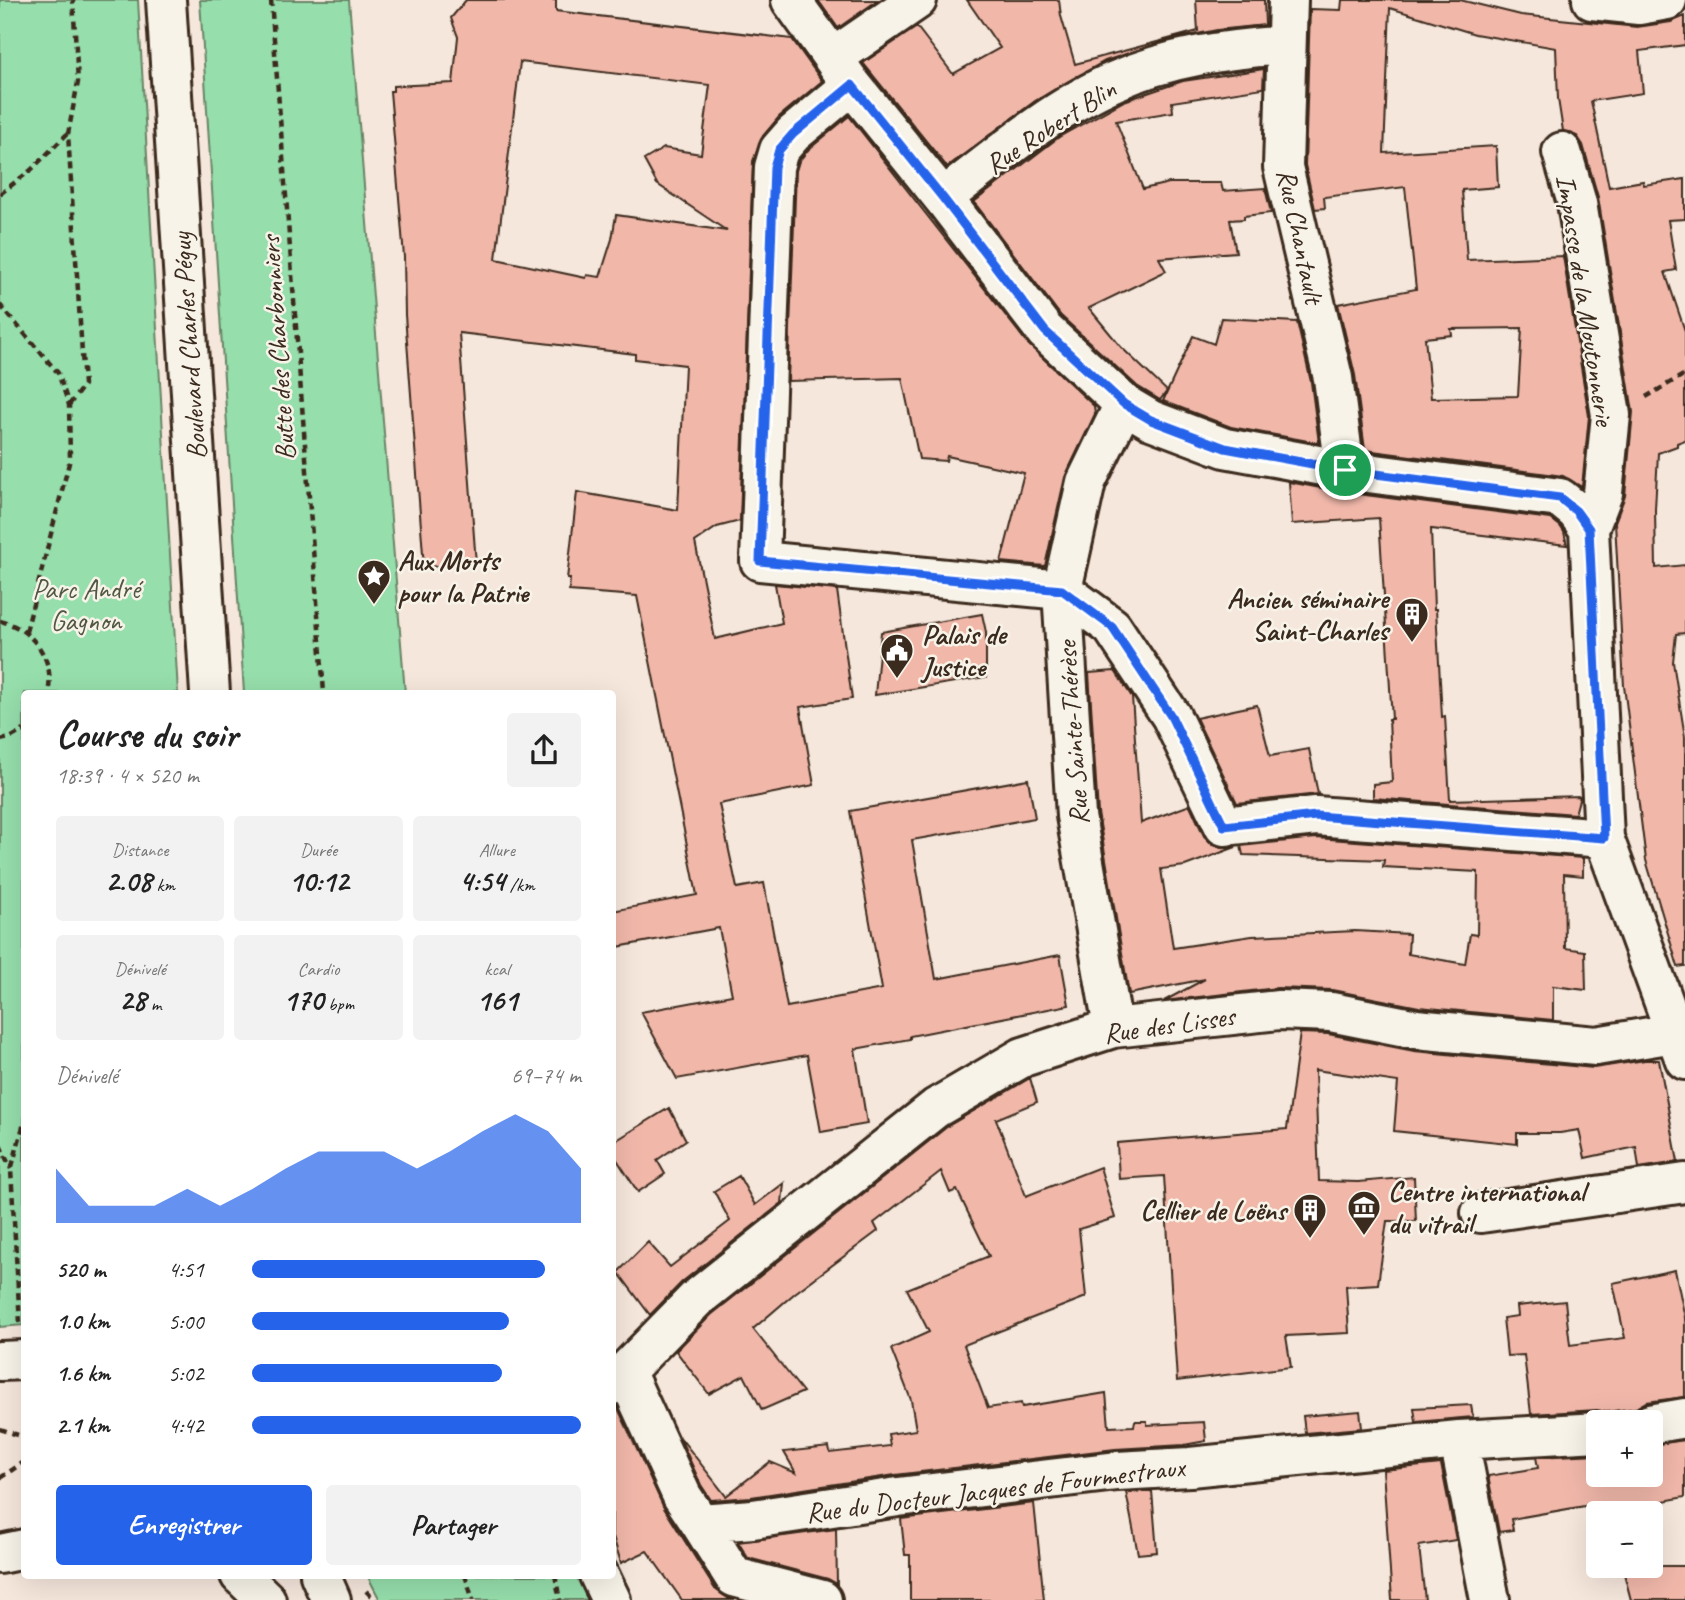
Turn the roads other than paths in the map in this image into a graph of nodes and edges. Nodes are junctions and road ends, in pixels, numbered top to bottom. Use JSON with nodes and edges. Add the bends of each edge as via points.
{"nodes":[{"id":1,"x":166,"y":0,"type":"edge"},
{"id":2,"x":791,"y":0,"type":"edge"},
{"id":3,"x":917,"y":0,"type":"edge"},
{"id":4,"x":1288,"y":0,"type":"edge"},
{"id":5,"x":1592,"y":0,"type":"edge"},
{"id":6,"x":1667,"y":0,"type":"edge"},
{"id":7,"x":1286,"y":45,"type":"junction"},
{"id":8,"x":843,"y":71,"type":"junction"},
{"id":9,"x":1562,"y":152,"type":"dead end"},
{"id":10,"x":943,"y":198,"type":"junction"},
{"id":11,"x":1124,"y":404,"type":"junction"},
{"id":12,"x":1345,"y":470,"type":"junction"},
{"id":13,"x":1589,"y":529,"type":"junction"},
{"id":14,"x":1062,"y":590,"type":"junction"},
{"id":15,"x":210,"y":690,"type":"edge"},
{"id":16,"x":1604,"y":838,"type":"junction"},
{"id":17,"x":1677,"y":1027,"type":"edge"},
{"id":18,"x":1113,"y":1028,"type":"junction"},
{"id":19,"x":1685,"y":1183,"type":"edge"},
{"id":20,"x":1481,"y":1213,"type":"dead end"},
{"id":21,"x":619,"y":1378,"type":"edge"},
{"id":22,"x":1685,"y":1418,"type":"edge"},
{"id":23,"x":1663,"y":1422,"type":"edge"},
{"id":24,"x":1586,"y":1433,"type":"edge"},
{"id":25,"x":1459,"y":1440,"type":"junction"},
{"id":26,"x":700,"y":1523,"type":"junction"},
{"id":27,"x":21,"y":1550,"type":"edge"},
{"id":28,"x":0,"y":1554,"type":"edge"},
{"id":29,"x":244,"y":1579,"type":"edge"},
{"id":30,"x":322,"y":1579,"type":"edge"},
{"id":31,"x":601,"y":1579,"type":"edge"},
{"id":32,"x":266,"y":1600,"type":"edge"},
{"id":33,"x":331,"y":1600,"type":"edge"},
{"id":34,"x":611,"y":1600,"type":"edge"},
{"id":35,"x":822,"y":1600,"type":"edge"},
{"id":36,"x":1490,"y":1600,"type":"edge"}],
"edges":[{"from":1,"to":15,"type":"street","name":"Boulevard Charles Péguy"},
{"from":2,"to":8,"type":"street"},
{"from":3,"to":8,"type":"street"},
{"from":4,"to":7,"type":"street","name":"Rue Chantault"},
{"from":5,"to":6,"type":"street","via":[[1639,5]]},
{"from":7,"to":10,"type":"street","name":"Rue Robert Blin","via":[[1179,59],[1115,81],[1045,122]]},
{"from":7,"to":12,"type":"street","name":"Rue Chantault","via":[[1283,167],[1333,378]]},
{"from":8,"to":10,"type":"street"},
{"from":8,"to":14,"type":"street","via":[[779,150],[774,167],[760,561]]},
{"from":9,"to":13,"type":"street","name":"Impasse de la Moutonnerie","via":[[1577,203],[1611,415],[1603,493]]},
{"from":10,"to":11,"type":"street","via":[[1045,331]]},
{"from":11,"to":12,"type":"street","via":[[1151,420],[1225,448]]},
{"from":11,"to":14,"type":"street","name":"Rue Sainte-Thérèse","via":[[1086,482]]},
{"from":12,"to":13,"type":"street","via":[[1560,498]]},
{"from":13,"to":16,"type":"street"},
{"from":14,"to":16,"type":"street","via":[[1112,627],[1171,716],[1224,826],[1316,816]]},
{"from":14,"to":18,"type":"street","name":"Rue Sainte-Thérèse","via":[[1076,816]]},
{"from":16,"to":17,"type":"street"},
{"from":17,"to":18,"type":"street","name":"Rue des Lisses","via":[[1596,1046],[1416,1029],[1331,1012],[1279,1010]]},
{"from":18,"to":21,"type":"street","name":"Rue des Lisses","via":[[1023,1058],[936,1108],[696,1298]]},
{"from":19,"to":20,"type":"street"},
{"from":21,"to":26,"type":"street"},
{"from":22,"to":23,"type":"street"},
{"from":24,"to":25,"type":"street","name":"Rue du Docteur Jacques de Fourmestraux"},
{"from":25,"to":26,"type":"street","name":"Rue du Docteur Jacques de Fourmestraux","via":[[1117,1471]]},
{"from":25,"to":36,"type":"street"},
{"from":26,"to":35,"type":"street","via":[[734,1577]]},
{"from":27,"to":28,"type":"street"},
{"from":29,"to":32,"type":"street"},
{"from":30,"to":33,"type":"street"},
{"from":31,"to":34,"type":"street"}]}
